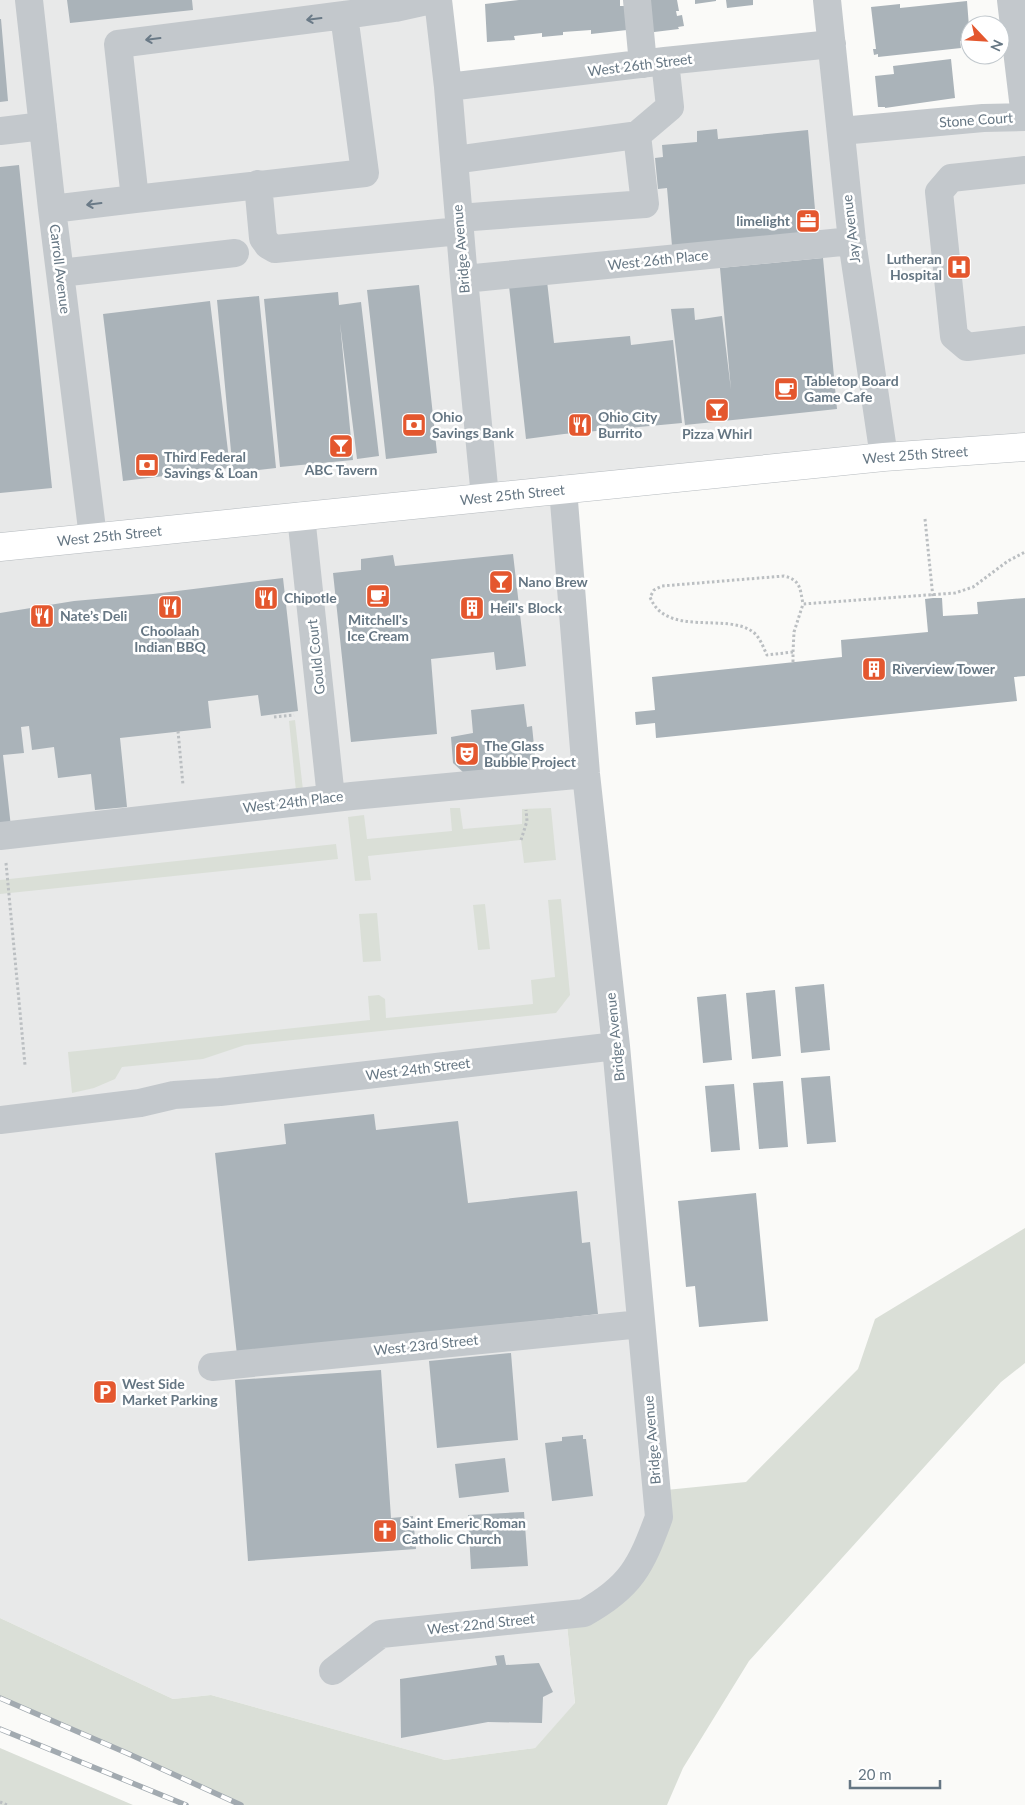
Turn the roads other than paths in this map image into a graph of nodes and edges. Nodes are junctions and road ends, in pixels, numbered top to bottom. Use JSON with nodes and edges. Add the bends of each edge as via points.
{"nodes":[{"id":1,"x":29,"y":0,"type":"edge"},
{"id":2,"x":431,"y":0,"type":"edge"},
{"id":3,"x":438,"y":0,"type":"edge"},
{"id":4,"x":637,"y":0,"type":"edge"},
{"id":5,"x":828,"y":0,"type":"edge"},
{"id":6,"x":1011,"y":0,"type":"edge"},
{"id":7,"x":344,"y":15,"type":"junction"},
{"id":8,"x":832,"y":44,"type":"junction"},
{"id":9,"x":654,"y":62,"type":"junction"},
{"id":10,"x":448,"y":88,"type":"junction"},
{"id":11,"x":43,"y":126,"type":"junction"},
{"id":12,"x":0,"y":131,"type":"edge"},
{"id":13,"x":841,"y":131,"type":"junction"},
{"id":14,"x":638,"y":135,"type":"junction"},
{"id":15,"x":454,"y":160,"type":"junction"},
{"id":16,"x":1025,"y":170,"type":"edge"},
{"id":17,"x":258,"y":184,"type":"junction"},
{"id":18,"x":135,"y":199,"type":"junction"},
{"id":19,"x":52,"y":209,"type":"junction"},
{"id":20,"x":459,"y":225,"type":"junction"},
{"id":21,"x":852,"y":240,"type":"junction"},
{"id":22,"x":235,"y":253,"type":"dead end"},
{"id":23,"x":60,"y":273,"type":"junction"},
{"id":24,"x":464,"y":279,"type":"junction"},
{"id":25,"x":1025,"y":340,"type":"edge"},
{"id":26,"x":1025,"y":447,"type":"edge"},
{"id":27,"x":884,"y":457,"type":"junction"},
{"id":28,"x":563,"y":489,"type":"junction"},
{"id":29,"x":485,"y":497,"type":"junction"},
{"id":30,"x":301,"y":516,"type":"junction"},
{"id":31,"x":93,"y":537,"type":"junction"},
{"id":32,"x":0,"y":547,"type":"edge"},
{"id":33,"x":586,"y":774,"type":"junction"},
{"id":34,"x":331,"y":798,"type":"junction"},
{"id":35,"x":1,"y":836,"type":"edge"},
{"id":36,"x":616,"y":1046,"type":"junction"},
{"id":37,"x":0,"y":1120,"type":"edge"},
{"id":38,"x":641,"y":1324,"type":"junction"},
{"id":39,"x":212,"y":1367,"type":"dead end"},
{"id":40,"x":630,"y":1579,"type":"joint"},
{"id":41,"x":333,"y":1671,"type":"dead end"}],
"edges":[{"from":1,"to":11,"type":"street","name":"Carroll Avenue"},
{"from":2,"to":7,"type":"street"},
{"from":3,"to":10,"type":"street","name":"Bridge Avenue"},
{"from":4,"to":9,"type":"street"},
{"from":5,"to":8,"type":"street","name":"Jay Avenue"},
{"from":6,"to":13,"type":"street","name":"Stone Court","via":[[1025,117]]},
{"from":7,"to":17,"type":"street","via":[[365,173]]},
{"from":7,"to":18,"type":"street","one_way":true,"via":[[118,44]]},
{"from":8,"to":9,"type":"street","name":"West 26th Street"},
{"from":8,"to":13,"type":"street","name":"Jay Avenue"},
{"from":9,"to":10,"type":"street","name":"West 26th Street"},
{"from":9,"to":14,"type":"street","via":[[670,107]]},
{"from":10,"to":15,"type":"street","name":"Bridge Avenue"},
{"from":11,"to":12,"type":"street"},
{"from":11,"to":19,"type":"street","name":"Carroll Avenue"},
{"from":13,"to":21,"type":"street","name":"Jay Avenue"},
{"from":14,"to":15,"type":"street"},
{"from":14,"to":20,"type":"street","via":[[645,204]]},
{"from":15,"to":20,"type":"street","name":"Bridge Avenue"},
{"from":16,"to":25,"type":"street","via":[[951,178],[939,192],[954,336],[967,347]]},
{"from":17,"to":18,"type":"street"},
{"from":17,"to":20,"type":"street","via":[[263,238],[275,249]]},
{"from":18,"to":19,"type":"street","one_way":true},
{"from":19,"to":23,"type":"street","name":"Carroll Avenue"},
{"from":20,"to":24,"type":"street","name":"Bridge Avenue"},
{"from":21,"to":24,"type":"street","name":"West 26th Place"},
{"from":21,"to":27,"type":"street","name":"Jay Avenue"},
{"from":22,"to":23,"type":"street"},
{"from":23,"to":31,"type":"street","name":"Carroll Avenue"},
{"from":24,"to":29,"type":"street","name":"Bridge Avenue"},
{"from":26,"to":27,"type":"main road","name":"West 25th Street"},
{"from":27,"to":28,"type":"main road","name":"West 25th Street"},
{"from":28,"to":29,"type":"main road","name":"West 25th Street"},
{"from":28,"to":33,"type":"street","name":"Bridge Avenue"},
{"from":29,"to":30,"type":"main road","name":"West 25th Street"},
{"from":30,"to":31,"type":"main road","name":"West 25th Street"},
{"from":30,"to":34,"type":"street","name":"Gould Court"},
{"from":31,"to":32,"type":"main road","name":"West 25th Street"},
{"from":33,"to":34,"type":"street","name":"West 24th Place"},
{"from":33,"to":36,"type":"street","name":"Bridge Avenue"},
{"from":34,"to":35,"type":"street","name":"West 24th Place"},
{"from":36,"to":37,"type":"street","name":"West 24th Street","via":[[174,1095],[140,1103]]},
{"from":36,"to":38,"type":"street","name":"Bridge Avenue"},
{"from":38,"to":39,"type":"street","name":"West 23rd Street"},
{"from":38,"to":40,"type":"street","name":"Bridge Avenue","via":[[659,1517],[647,1550]]},
{"from":40,"to":41,"type":"street","name":"West 22nd Street","via":[[607,1601],[584,1614],[381,1634]]}]}
